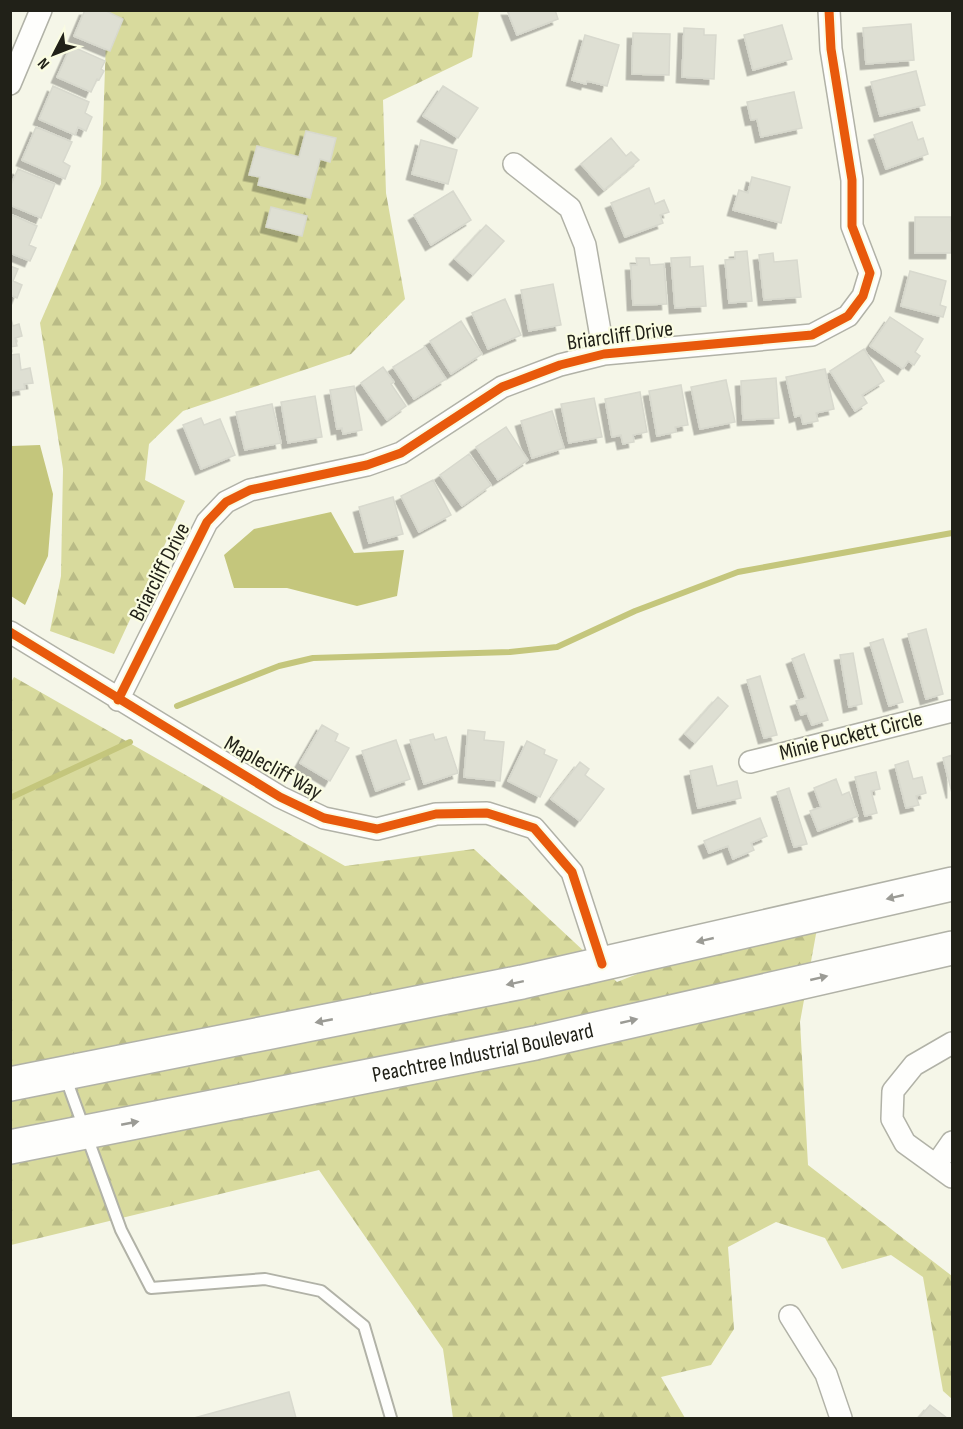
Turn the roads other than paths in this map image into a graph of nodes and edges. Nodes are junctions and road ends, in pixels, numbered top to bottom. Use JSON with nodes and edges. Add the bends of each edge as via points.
{"nodes":[{"id":1,"x":41,"y":10,"type":"edge"},
{"id":2,"x":829,"y":10,"type":"edge"},
{"id":3,"x":12,"y":76,"type":"edge"},
{"id":4,"x":514,"y":164,"type":"dead end"},
{"id":5,"x":604,"y":354,"type":"junction"},
{"id":6,"x":10,"y":632,"type":"edge"},
{"id":7,"x":118,"y":700,"type":"junction"},
{"id":8,"x":952,"y":711,"type":"edge"},
{"id":9,"x":750,"y":762,"type":"dead end"},
{"id":10,"x":952,"y":884,"type":"edge"},
{"id":11,"x":952,"y":948,"type":"edge"},
{"id":12,"x":602,"y":964,"type":"junction"},
{"id":13,"x":952,"y":1042,"type":"edge"},
{"id":14,"x":64,"y":1073,"type":"junction"},
{"id":15,"x":10,"y":1084,"type":"edge"},
{"id":16,"x":84,"y":1132,"type":"junction"},
{"id":17,"x":952,"y":1142,"type":"edge"},
{"id":18,"x":10,"y":1147,"type":"edge"},
{"id":19,"x":944,"y":1171,"type":"edge"},
{"id":20,"x":790,"y":1316,"type":"dead end"},
{"id":21,"x":391,"y":1419,"type":"edge"},
{"id":22,"x":841,"y":1419,"type":"edge"}],
"edges":[{"from":1,"to":3,"type":"street"},
{"from":2,"to":5,"type":"street","name":"Briarcliff Drive","via":[[831,49],[852,180],[852,226],[870,273],[863,296],[848,316],[812,335]]},
{"from":4,"to":5,"type":"street","via":[[570,208],[585,245]]},
{"from":5,"to":7,"type":"street","name":"Briarcliff Drive","via":[[560,364],[502,387],[401,453],[366,465],[250,490],[226,502],[207,522]]},
{"from":6,"to":7,"type":"street","name":"Maplecliff Way"},
{"from":7,"to":12,"type":"street","name":"Maplecliff Way","via":[[280,797],[324,818],[377,829],[436,814],[487,813],[534,828],[572,872]]},
{"from":8,"to":9,"type":"street","name":"Minie Puckett Circle"},
{"from":10,"to":12,"type":"main road","one_way":true},
{"from":16,"to":11,"type":"main road","name":"Peachtree Industrial Boulevard","one_way":true,"via":[[535,1043]]},
{"from":12,"to":14,"type":"main road","one_way":true},
{"from":13,"to":19,"type":"street","via":[[914,1065],[892,1091],[892,1119],[905,1143]]},
{"from":14,"to":15,"type":"main road"},
{"from":14,"to":16,"type":"lane"},
{"from":16,"to":18,"type":"main road","name":"Peachtree Industrial Boulevard"},
{"from":16,"to":21,"type":"lane","via":[[121,1230],[152,1288],[265,1279],[321,1291],[364,1326]]},
{"from":17,"to":19,"type":"street"},
{"from":20,"to":22,"type":"street","via":[[826,1374]]}]}
